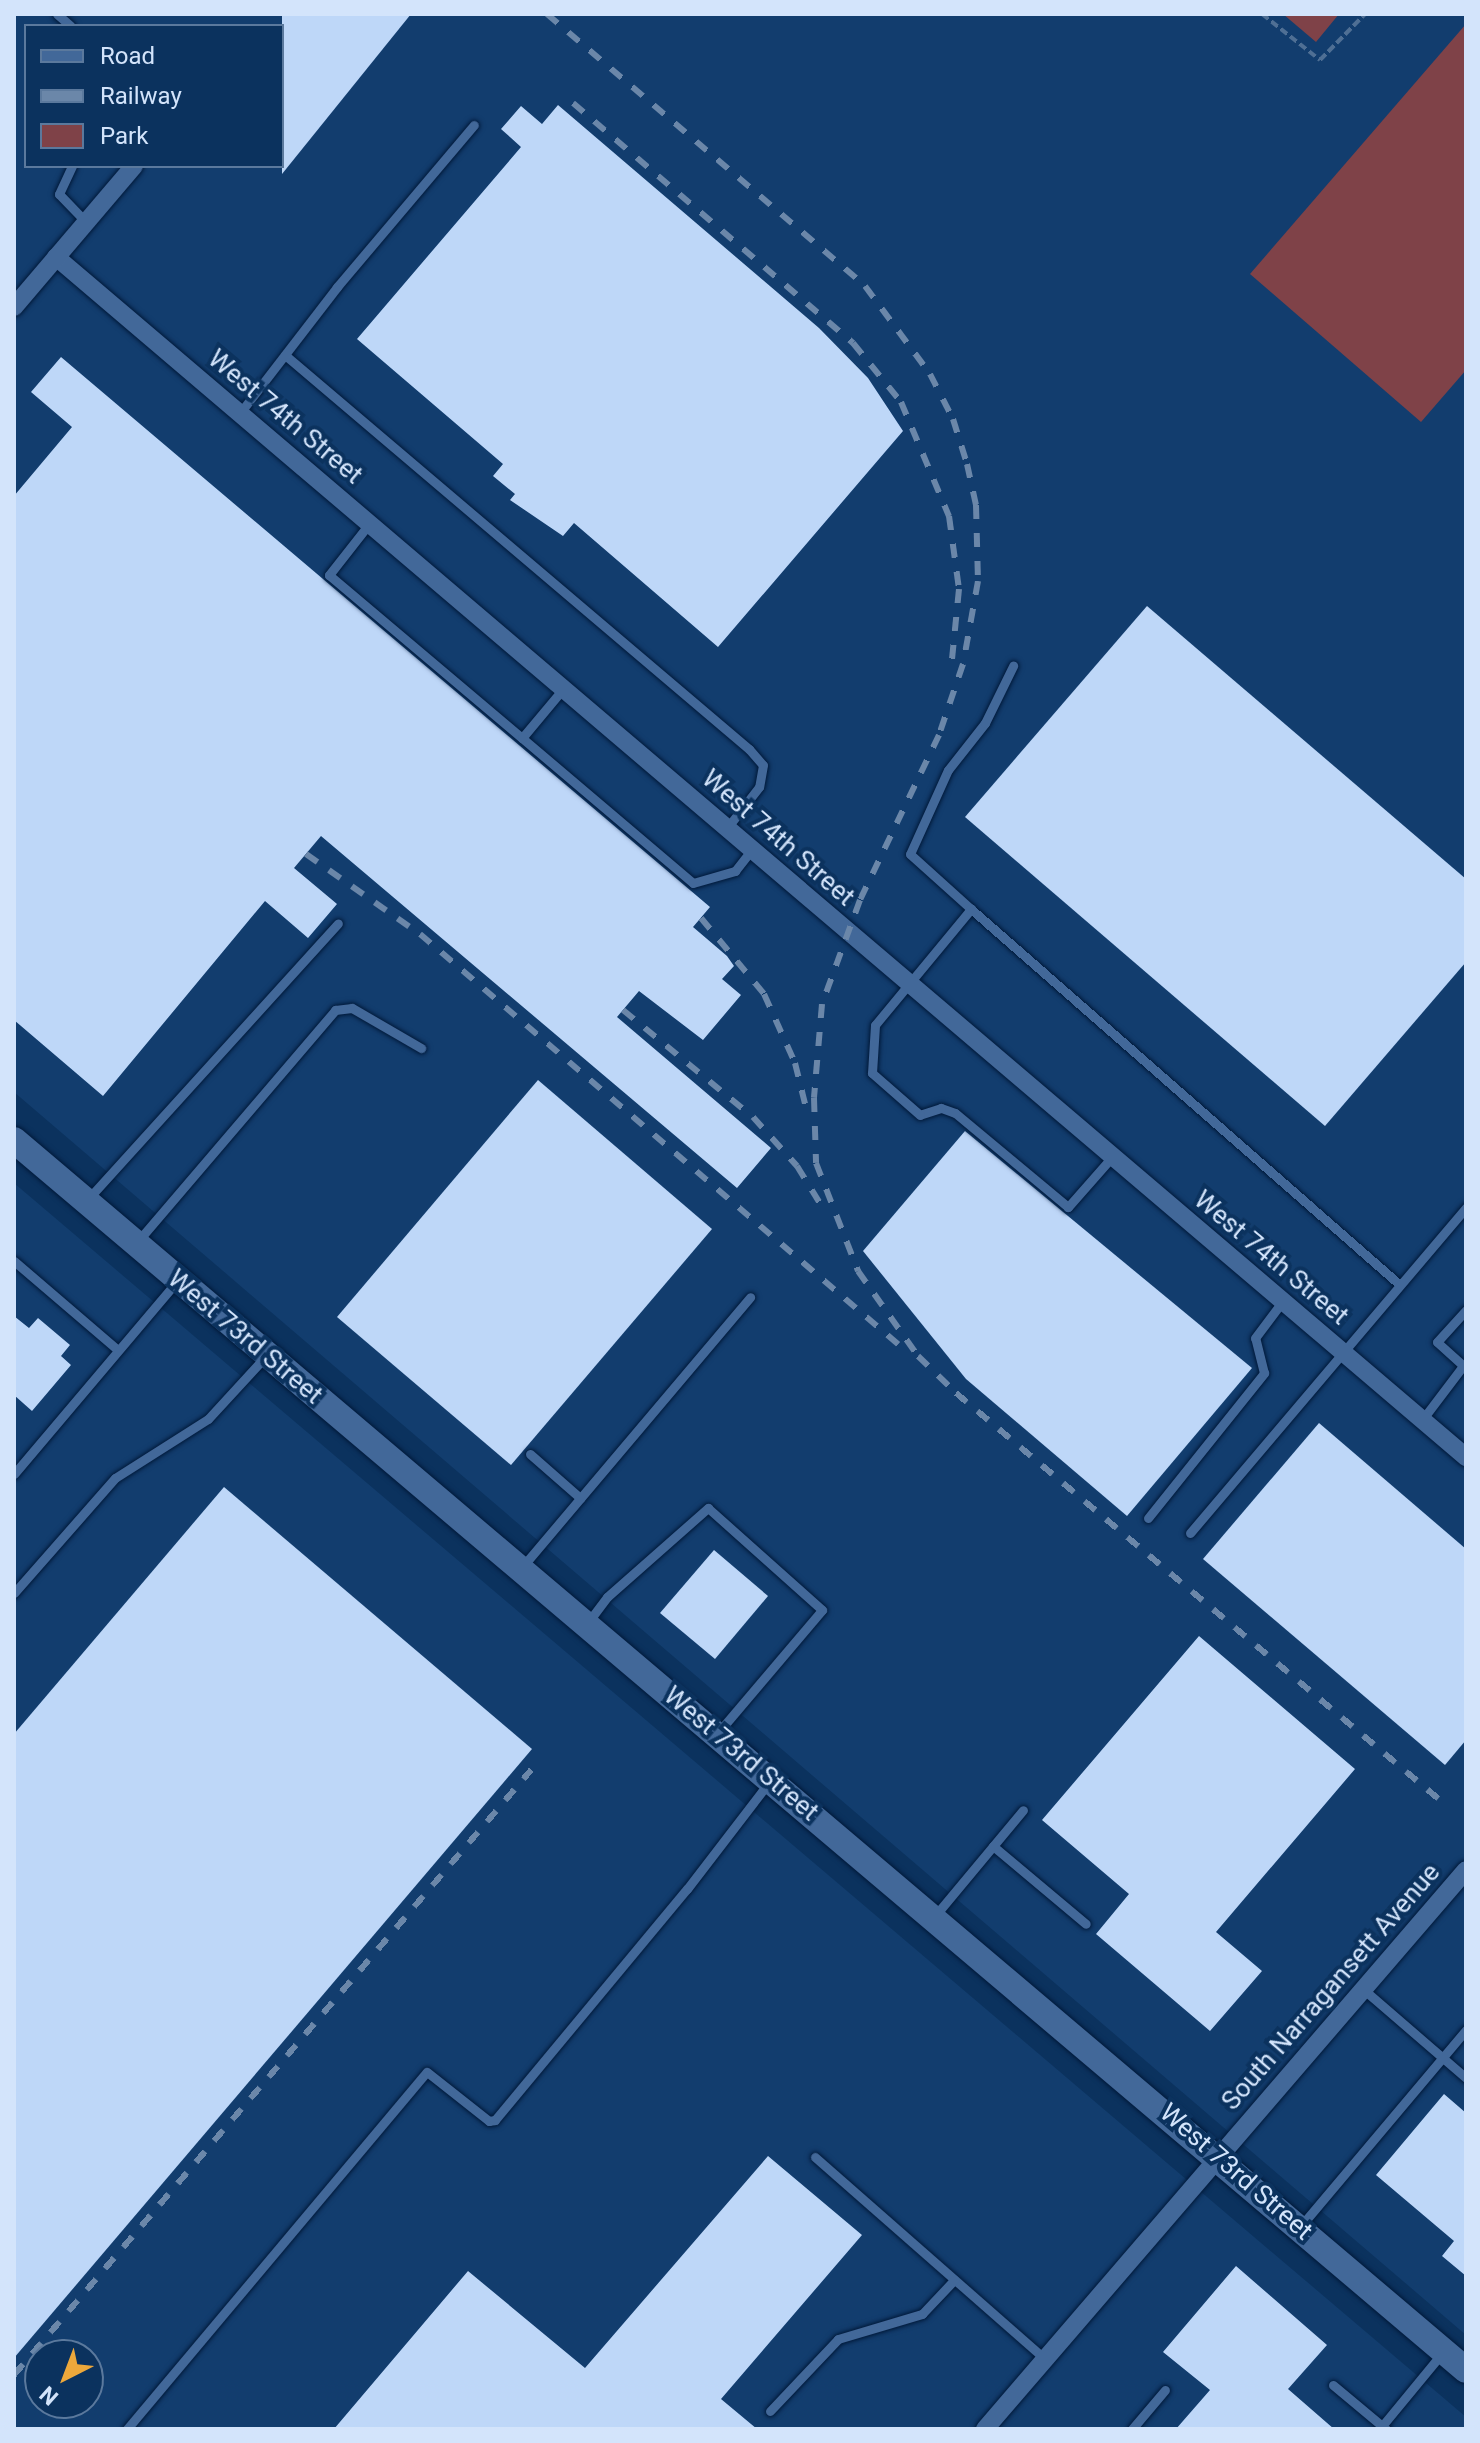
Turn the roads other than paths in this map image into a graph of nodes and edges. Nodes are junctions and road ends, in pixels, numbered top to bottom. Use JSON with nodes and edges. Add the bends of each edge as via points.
{"nodes":[{"id":1,"x":474,"y":125,"type":"dead end"},
{"id":2,"x":71,"y":168,"type":"edge"},
{"id":3,"x":132,"y":168,"type":"edge"},
{"id":4,"x":86,"y":222,"type":"junction"},
{"id":5,"x":56,"y":257,"type":"junction"},
{"id":6,"x":14,"y":307,"type":"edge"},
{"id":7,"x":285,"y":355,"type":"junction"},
{"id":8,"x":240,"y":413,"type":"junction"},
{"id":9,"x":370,"y":523,"type":"junction"},
{"id":10,"x":1013,"y":666,"type":"dead end"},
{"id":11,"x":563,"y":689,"type":"junction"},
{"id":12,"x":522,"y":738,"type":"junction"},
{"id":13,"x":727,"y":828,"type":"junction"},
{"id":14,"x":752,"y":849,"type":"junction"},
{"id":15,"x":971,"y":909,"type":"junction"},
{"id":16,"x":338,"y":923,"type":"dead end"},
{"id":17,"x":908,"y":984,"type":"junction"},
{"id":18,"x":421,"y":1048,"type":"dead end"},
{"id":19,"x":14,"y":1140,"type":"edge"},
{"id":20,"x":1112,"y":1157,"type":"junction"},
{"id":21,"x":86,"y":1201,"type":"junction"},
{"id":22,"x":1466,"y":1207,"type":"edge"},
{"id":23,"x":136,"y":1244,"type":"junction"},
{"id":24,"x":14,"y":1261,"type":"edge"},
{"id":25,"x":178,"y":1280,"type":"junction"},
{"id":26,"x":1400,"y":1285,"type":"junction"},
{"id":27,"x":750,"y":1297,"type":"dead end"},
{"id":28,"x":1282,"y":1302,"type":"junction"},
{"id":29,"x":1466,"y":1310,"type":"edge"},
{"id":30,"x":118,"y":1350,"type":"junction"},
{"id":31,"x":1343,"y":1353,"type":"junction"},
{"id":32,"x":267,"y":1355,"type":"junction"},
{"id":33,"x":1465,"y":1367,"type":"edge"},
{"id":34,"x":1422,"y":1420,"type":"junction"},
{"id":35,"x":530,"y":1454,"type":"dead end"},
{"id":36,"x":1466,"y":1457,"type":"edge"},
{"id":37,"x":14,"y":1474,"type":"edge"},
{"id":38,"x":580,"y":1498,"type":"junction"},
{"id":39,"x":1148,"y":1518,"type":"dead end"},
{"id":40,"x":1190,"y":1533,"type":"dead end"},
{"id":41,"x":520,"y":1569,"type":"junction"},
{"id":42,"x":14,"y":1593,"type":"edge"},
{"id":43,"x":586,"y":1624,"type":"junction"},
{"id":44,"x":717,"y":1734,"type":"junction"},
{"id":45,"x":771,"y":1779,"type":"junction"},
{"id":46,"x":1023,"y":1810,"type":"dead end"},
{"id":47,"x":993,"y":1846,"type":"junction"},
{"id":48,"x":1466,"y":1872,"type":"edge"},
{"id":49,"x":934,"y":1917,"type":"junction"},
{"id":50,"x":1086,"y":1924,"type":"dead end"},
{"id":51,"x":1363,"y":1989,"type":"junction"},
{"id":52,"x":1466,"y":2030,"type":"edge"},
{"id":53,"x":1443,"y":2058,"type":"junction"},
{"id":54,"x":1466,"y":2078,"type":"edge"},
{"id":55,"x":815,"y":2157,"type":"dead end"},
{"id":56,"x":1219,"y":2157,"type":"junction"},
{"id":57,"x":1300,"y":2227,"type":"junction"},
{"id":58,"x":954,"y":2280,"type":"junction"},
{"id":59,"x":1444,"y":2351,"type":"junction"},
{"id":60,"x":1045,"y":2359,"type":"junction"},
{"id":61,"x":1466,"y":2370,"type":"edge"},
{"id":62,"x":1333,"y":2385,"type":"dead end"},
{"id":63,"x":1165,"y":2390,"type":"dead end"},
{"id":64,"x":770,"y":2411,"type":"dead end"},
{"id":65,"x":1384,"y":2428,"type":"edge"},
{"id":66,"x":127,"y":2429,"type":"edge"},
{"id":67,"x":985,"y":2429,"type":"edge"},
{"id":68,"x":1132,"y":2429,"type":"edge"}],
"edges":[{"from":1,"to":7,"type":"lane"},
{"from":2,"to":4,"type":"lane","via":[[59,194]]},
{"from":3,"to":4,"type":"street"},
{"from":4,"to":5,"type":"street"},
{"from":5,"to":6,"type":"street"},
{"from":5,"to":8,"type":"street","name":"West 74th Street"},
{"from":7,"to":8,"type":"lane"},
{"from":7,"to":13,"type":"lane","via":[[749,749],[763,765],[759,787]]},
{"from":8,"to":9,"type":"street","name":"West 74th Street"},
{"from":9,"to":11,"type":"street","name":"West 74th Street"},
{"from":9,"to":12,"type":"lane","via":[[329,575]]},
{"from":10,"to":15,"type":"lane","via":[[985,723],[948,770],[910,854]]},
{"from":11,"to":12,"type":"lane"},
{"from":11,"to":13,"type":"street","name":"West 74th Street"},
{"from":12,"to":14,"type":"lane","via":[[693,883],[735,871]]},
{"from":13,"to":14,"type":"street","name":"West 74th Street"},
{"from":14,"to":17,"type":"street","name":"West 74th Street"},
{"from":15,"to":17,"type":"lane"},
{"from":15,"to":26,"type":"lane"},
{"from":16,"to":21,"type":"lane"},
{"from":17,"to":20,"type":"street","name":"West 74th Street"},
{"from":17,"to":20,"type":"lane","via":[[875,1025],[872,1073],[920,1115],[941,1108],[955,1113],[1068,1207]]},
{"from":18,"to":23,"type":"lane","via":[[352,1008],[335,1010]]},
{"from":19,"to":21,"type":"street","name":"West 73rd Street"},
{"from":20,"to":28,"type":"street","name":"West 74th Street"},
{"from":21,"to":23,"type":"street","name":"West 73rd Street"},
{"from":22,"to":26,"type":"lane"},
{"from":23,"to":25,"type":"street","name":"West 73rd Street"},
{"from":24,"to":30,"type":"lane"},
{"from":25,"to":30,"type":"lane"},
{"from":25,"to":32,"type":"street","name":"West 73rd Street"},
{"from":26,"to":31,"type":"lane"},
{"from":27,"to":38,"type":"lane"},
{"from":28,"to":31,"type":"street","name":"West 74th Street"},
{"from":28,"to":39,"type":"lane","via":[[1255,1338],[1264,1373]]},
{"from":29,"to":33,"type":"lane","via":[[1437,1342]]},
{"from":30,"to":37,"type":"lane"},
{"from":31,"to":34,"type":"street","name":"West 74th Street"},
{"from":31,"to":40,"type":"lane"},
{"from":32,"to":41,"type":"street","name":"West 73rd Street"},
{"from":32,"to":42,"type":"lane","via":[[215,1413],[115,1478]]},
{"from":33,"to":34,"type":"lane"},
{"from":34,"to":36,"type":"street","name":"West 74th Street"},
{"from":35,"to":38,"type":"lane"},
{"from":38,"to":41,"type":"lane"},
{"from":41,"to":43,"type":"street","name":"West 73rd Street"},
{"from":43,"to":44,"type":"street","name":"West 73rd Street"},
{"from":43,"to":44,"type":"lane","via":[[607,1597],[708,1508],[822,1610]]},
{"from":44,"to":45,"type":"street","name":"West 73rd Street"},
{"from":45,"to":49,"type":"street","name":"West 73rd Street"},
{"from":45,"to":66,"type":"lane","via":[[495,2120],[489,2121],[427,2072]]},
{"from":46,"to":47,"type":"lane"},
{"from":47,"to":49,"type":"lane"},
{"from":47,"to":50,"type":"lane"},
{"from":48,"to":51,"type":"street","name":"South Narragansett Avenue"},
{"from":49,"to":56,"type":"street","name":"West 73rd Street"},
{"from":51,"to":53,"type":"lane"},
{"from":51,"to":56,"type":"street","name":"South Narragansett Avenue"},
{"from":52,"to":53,"type":"lane"},
{"from":53,"to":54,"type":"lane"},
{"from":53,"to":57,"type":"lane"},
{"from":55,"to":58,"type":"lane"},
{"from":56,"to":57,"type":"street","name":"West 73rd Street"},
{"from":56,"to":60,"type":"street","name":"South Narragansett Avenue"},
{"from":57,"to":59,"type":"street","name":"West 73rd Street"},
{"from":58,"to":60,"type":"lane"},
{"from":58,"to":64,"type":"lane","via":[[922,2314],[838,2339]]},
{"from":59,"to":61,"type":"street","name":"West 73rd Street"},
{"from":59,"to":65,"type":"lane"},
{"from":60,"to":67,"type":"street","name":"South Narragansett Avenue"},
{"from":62,"to":65,"type":"lane"},
{"from":63,"to":68,"type":"lane"}]}
